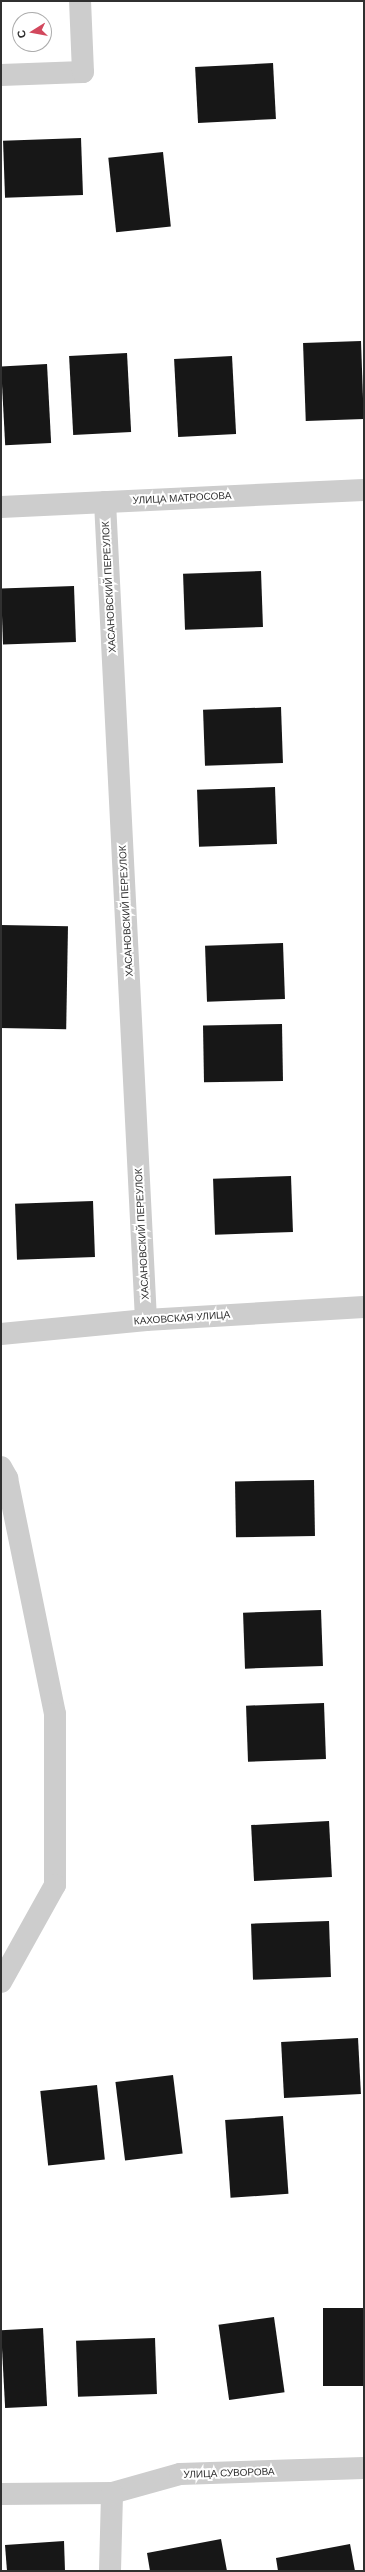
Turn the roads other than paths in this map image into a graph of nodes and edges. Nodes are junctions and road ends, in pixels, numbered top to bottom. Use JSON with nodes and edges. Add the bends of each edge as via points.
{"nodes":[{"id":1,"x":80,"y":1,"type":"edge"},
{"id":2,"x":1,"y":75,"type":"edge"},
{"id":3,"x":364,"y":490,"type":"edge"},
{"id":4,"x":105,"y":502,"type":"junction"},
{"id":5,"x":1,"y":508,"type":"edge"},
{"id":6,"x":364,"y":1307,"type":"edge"},
{"id":7,"x":146,"y":1320,"type":"junction"},
{"id":8,"x":1,"y":1334,"type":"edge"},
{"id":9,"x":1,"y":1467,"type":"edge"},
{"id":10,"x":1,"y":1982,"type":"edge"},
{"id":11,"x":364,"y":2468,"type":"edge"},
{"id":12,"x":112,"y":2493,"type":"junction"},
{"id":13,"x":1,"y":2494,"type":"edge"},
{"id":14,"x":110,"y":2571,"type":"edge"}],
"edges":[{"from":1,"to":2,"type":"street","via":[[83,72]]},
{"from":3,"to":4,"type":"street","name":"УЛИЦА МАТРОСОВА"},
{"from":4,"to":5,"type":"street","name":"УЛИЦА МАТРОСОВА"},
{"from":4,"to":7,"type":"street","name":"ХАСАНОВСКИЙ ПЕРЕУЛОК"},
{"from":6,"to":7,"type":"street","name":"КАХОВСКАЯ УЛИЦА"},
{"from":7,"to":8,"type":"street","name":"КАХОВСКАЯ УЛИЦА"},
{"from":9,"to":10,"type":"street","via":[[7,1478],[55,1714],[55,1885]]},
{"from":11,"to":12,"type":"street","name":"УЛИЦА СУВОРОВА","via":[[180,2474]]},
{"from":12,"to":13,"type":"street","name":"УЛИЦА СУВОРОВА"},
{"from":12,"to":14,"type":"street"}]}
